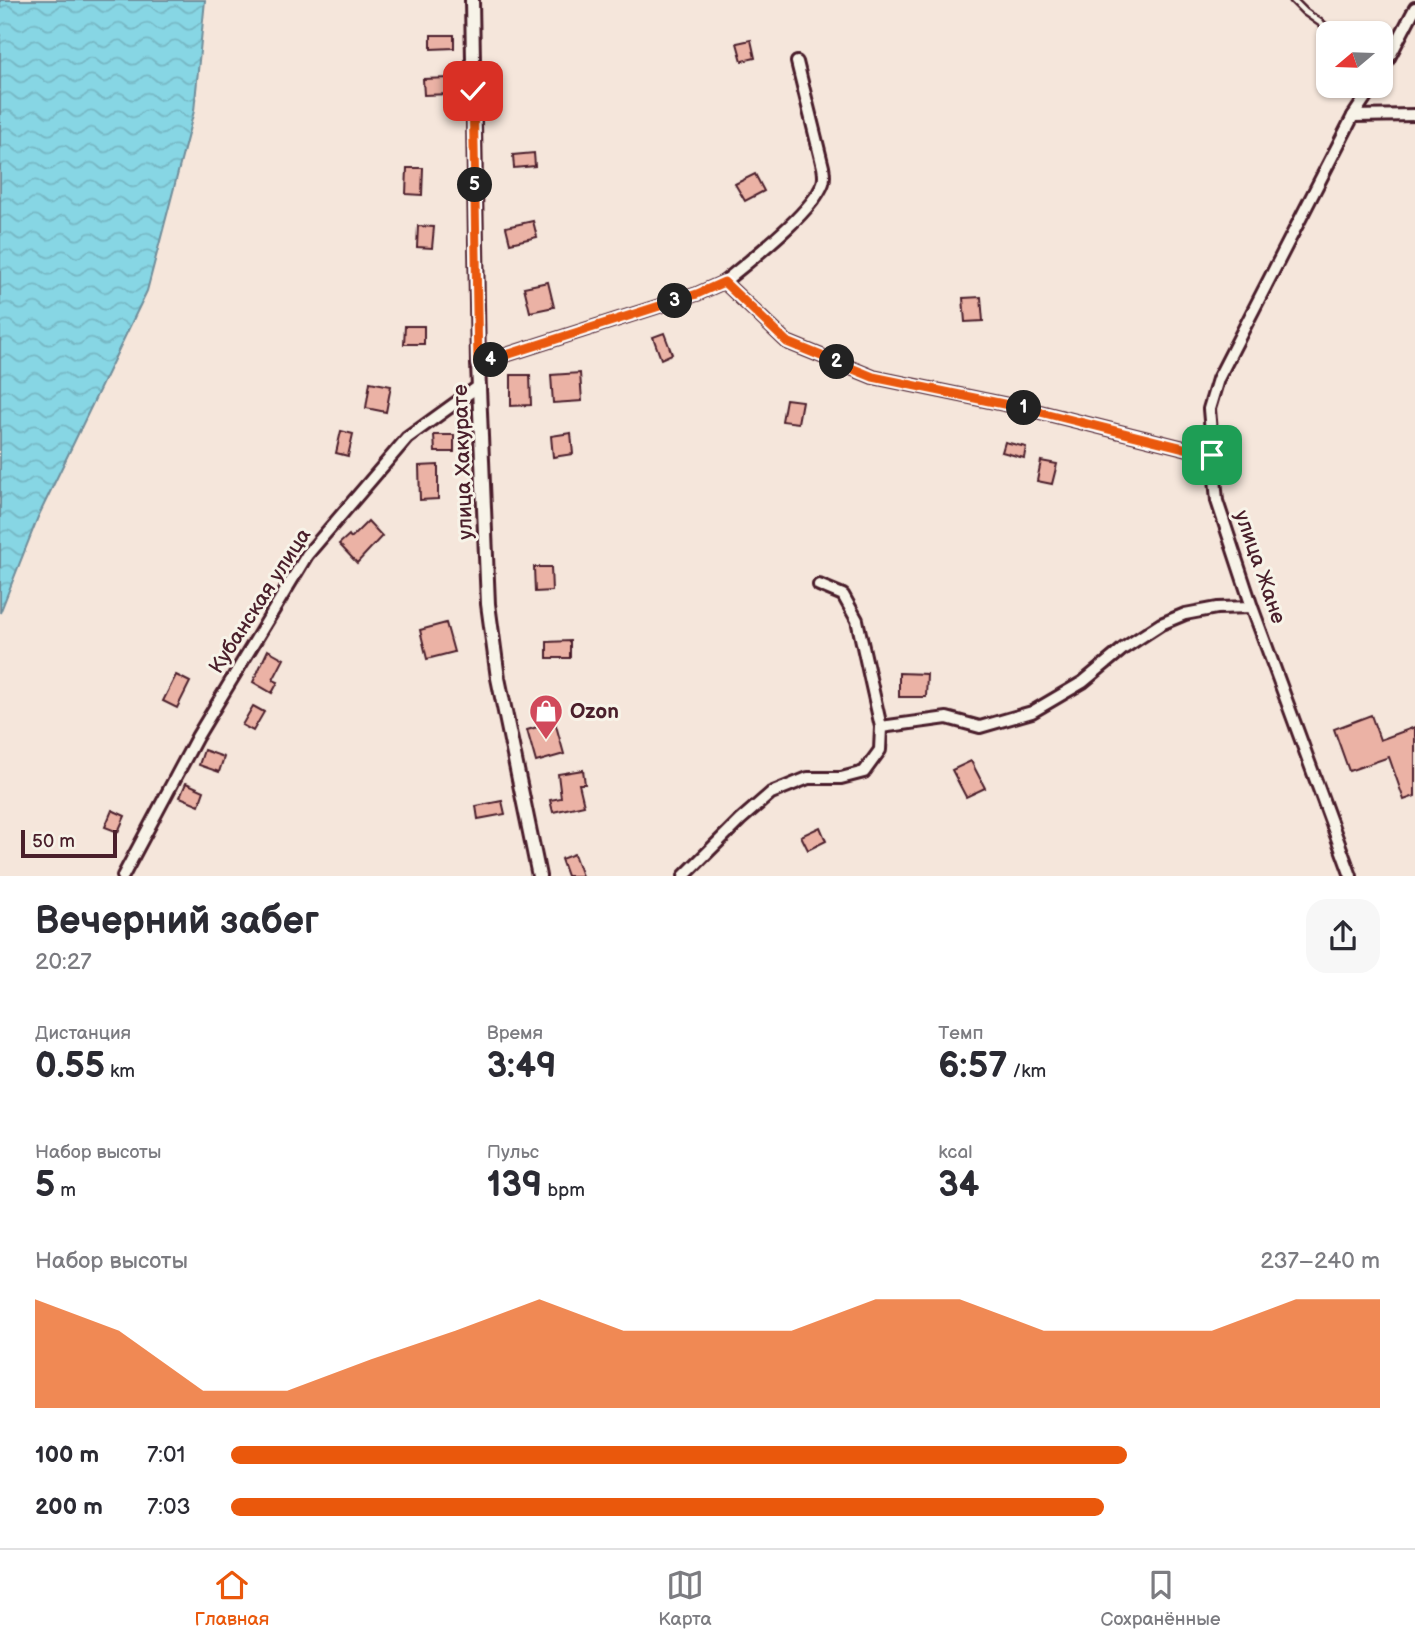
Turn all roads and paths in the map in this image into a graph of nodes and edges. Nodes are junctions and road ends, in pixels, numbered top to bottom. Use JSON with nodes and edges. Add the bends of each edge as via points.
{"nodes":[{"id":1,"x":472,"y":0,"type":"edge"},
{"id":2,"x":1293,"y":0,"type":"edge"},
{"id":3,"x":1415,"y":8,"type":"edge"},
{"id":4,"x":1318,"y":21,"type":"edge"},
{"id":5,"x":1393,"y":49,"type":"edge"},
{"id":6,"x":796,"y":62,"type":"dead end"},
{"id":7,"x":1365,"y":98,"type":"edge"},
{"id":8,"x":1415,"y":115,"type":"edge"},
{"id":9,"x":1353,"y":116,"type":"junction"},
{"id":10,"x":724,"y":282,"type":"junction"},
{"id":11,"x":478,"y":364,"type":"junction"},
{"id":12,"x":479,"y":386,"type":"junction"},
{"id":13,"x":1212,"y":455,"type":"junction"},
{"id":14,"x":819,"y":585,"type":"dead end"},
{"id":15,"x":1252,"y":607,"type":"junction"},
{"id":16,"x":880,"y":727,"type":"junction"},
{"id":17,"x":123,"y":876,"type":"edge"},
{"id":18,"x":539,"y":876,"type":"edge"},
{"id":19,"x":684,"y":876,"type":"edge"},
{"id":20,"x":1351,"y":876,"type":"edge"}],
"edges":[{"from":1,"to":11,"type":"street","name":"улица Хакурате"},
{"from":2,"to":4,"type":"lane"},
{"from":3,"to":5,"type":"street"},
{"from":6,"to":10,"type":"street","via":[[823,167],[823,185],[813,202]]},
{"from":7,"to":9,"type":"street","name":"улица Жане"},
{"from":8,"to":9,"type":"street"},
{"from":9,"to":13,"type":"street","name":"улица Жане","via":[[1218,379],[1209,409]]},
{"from":10,"to":11,"type":"street"},
{"from":10,"to":13,"type":"street","via":[[787,342],[873,377],[1028,409]]},
{"from":11,"to":12,"type":"street","name":"улица Хакурате"},
{"from":12,"to":17,"type":"street","name":"Кубанская улица","via":[[407,438],[307,555],[197,737]]},
{"from":12,"to":18,"type":"street","name":"улица Хакурате","via":[[488,604],[498,678]]},
{"from":13,"to":15,"type":"street","name":"улица Жане","via":[[1217,501]]},
{"from":14,"to":16,"type":"street","via":[[843,595],[857,620]]},
{"from":15,"to":16,"type":"street","via":[[1217,608],[1161,624],[1083,682],[1032,712],[980,727],[947,718]]},
{"from":15,"to":20,"type":"street","name":"улица Жане"},
{"from":16,"to":19,"type":"street","via":[[880,750],[864,772],[841,778],[808,778],[771,793]]}]}
